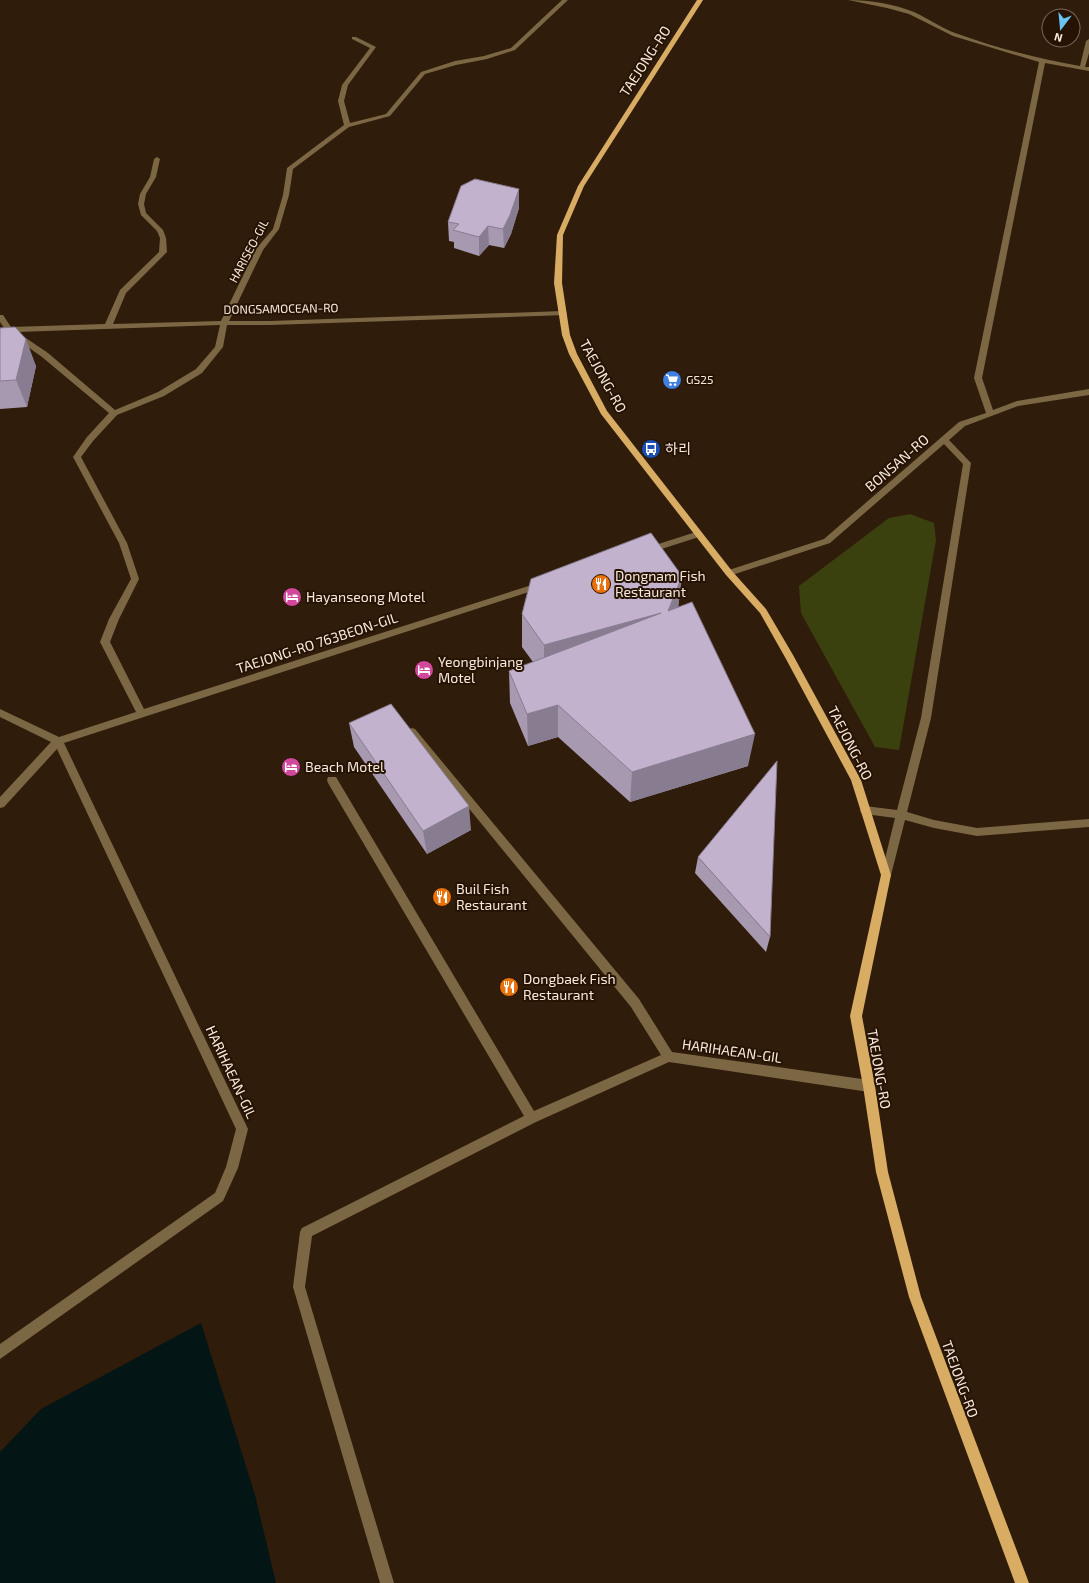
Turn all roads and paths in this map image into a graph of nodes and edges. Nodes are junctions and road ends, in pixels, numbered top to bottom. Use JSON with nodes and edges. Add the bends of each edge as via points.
{"nodes":[{"id":1,"x":565,"y":0,"type":"edge"},
{"id":2,"x":700,"y":0,"type":"edge"},
{"id":3,"x":851,"y":0,"type":"edge"},
{"id":4,"x":354,"y":38,"type":"dead end"},
{"id":5,"x":1089,"y":41,"type":"edge"},
{"id":6,"x":1042,"y":61,"type":"junction"},
{"id":7,"x":1086,"y":68,"type":"edge"},
{"id":8,"x":347,"y":126,"type":"junction"},
{"id":9,"x":157,"y":159,"type":"dead end"},
{"id":10,"x":563,"y":313,"type":"junction"},
{"id":11,"x":0,"y":317,"type":"edge"},
{"id":12,"x":224,"y":323,"type":"junction"},
{"id":13,"x":108,"y":327,"type":"junction"},
{"id":14,"x":0,"y":330,"type":"edge"},
{"id":15,"x":9,"y":330,"type":"junction"},
{"id":16,"x":1089,"y":392,"type":"edge"},
{"id":17,"x":114,"y":413,"type":"junction"},
{"id":18,"x":990,"y":414,"type":"junction"},
{"id":19,"x":944,"y":440,"type":"junction"},
{"id":20,"x":699,"y":534,"type":"junction"},
{"id":21,"x":639,"y":554,"type":"edge"},
{"id":22,"x":729,"y":573,"type":"junction"},
{"id":23,"x":548,"y":583,"type":"edge"},
{"id":24,"x":0,"y":713,"type":"edge"},
{"id":25,"x":142,"y":714,"type":"junction"},
{"id":26,"x":409,"y":729,"type":"edge"},
{"id":27,"x":58,"y":741,"type":"junction"},
{"id":28,"x":332,"y":780,"type":"dead end"},
{"id":29,"x":0,"y":804,"type":"edge"},
{"id":30,"x":866,"y":810,"type":"junction"},
{"id":31,"x":901,"y":815,"type":"junction"},
{"id":32,"x":1089,"y":823,"type":"edge"},
{"id":33,"x":886,"y":875,"type":"junction"},
{"id":34,"x":669,"y":1056,"type":"junction"},
{"id":35,"x":869,"y":1086,"type":"junction"},
{"id":36,"x":532,"y":1118,"type":"junction"},
{"id":37,"x":0,"y":1352,"type":"edge"},
{"id":38,"x":387,"y":1583,"type":"edge"},
{"id":39,"x":1022,"y":1583,"type":"edge"}],
"edges":[{"from":1,"to":8,"type":"street","name":"HARISEO-GIL","via":[[513,49],[485,58],[455,62],[423,73],[388,115]]},
{"from":2,"to":10,"type":"main road","name":"TAEJONG-RO","via":[[581,186],[560,235],[558,283]]},
{"from":3,"to":6,"type":"street","via":[[911,13],[955,35]]},
{"from":4,"to":8,"type":"street","via":[[373,47],[345,85],[341,101]]},
{"from":5,"to":7,"type":"street"},
{"from":6,"to":7,"type":"street"},
{"from":6,"to":18,"type":"street","via":[[978,378]]},
{"from":8,"to":12,"type":"street","name":"HARISEO-GIL","via":[[290,168],[286,195],[276,229],[260,249]]},
{"from":9,"to":13,"type":"street","via":[[153,177],[141,204],[143,214],[160,230],[163,252],[123,292]]},
{"from":10,"to":12,"type":"street","name":"DONGSAMOCEAN-RO","via":[[270,324]]},
{"from":10,"to":20,"type":"main road","name":"TAEJONG-RO","via":[[566,334],[573,354],[604,412]]},
{"from":11,"to":15,"type":"street"},
{"from":12,"to":13,"type":"street","name":"DONGSAMOCEAN-RO"},
{"from":12,"to":17,"type":"street","name":"HARISEO-GIL","via":[[219,347],[199,370],[161,394]]},
{"from":13,"to":15,"type":"street","name":"DONGSAMOCEAN-RO"},
{"from":14,"to":15,"type":"street","name":"DONGSAMOCEAN-RO"},
{"from":15,"to":17,"type":"street","via":[[45,355]]},
{"from":16,"to":18,"type":"street","name":"BONSAN-RO","via":[[1017,404]]},
{"from":17,"to":25,"type":"street","name":"HARISEO-GIL","via":[[77,457],[123,544],[135,578],[105,642]]},
{"from":18,"to":19,"type":"street","name":"BONSAN-RO","via":[[962,424]]},
{"from":19,"to":22,"type":"street","name":"BONSAN-RO","via":[[827,541]]},
{"from":19,"to":31,"type":"street","via":[[967,463],[926,718]]},
{"from":20,"to":21,"type":"street"},
{"from":20,"to":22,"type":"main road","name":"TAEJONG-RO"},
{"from":22,"to":30,"type":"main road","name":"TAEJONG-RO","via":[[763,611],[790,656],[856,780]]},
{"from":23,"to":25,"type":"street","name":"TAEJONG-RO 763BEON-GIL"},
{"from":24,"to":27,"type":"street"},
{"from":25,"to":27,"type":"street","name":"TAEJONG-RO 763BEON-GIL"},
{"from":26,"to":34,"type":"street","via":[[635,1003]]},
{"from":27,"to":29,"type":"street"},
{"from":27,"to":37,"type":"street","name":"HARIHAEAN-GIL","via":[[242,1129],[232,1168],[219,1196]]},
{"from":28,"to":36,"type":"street"},
{"from":30,"to":31,"type":"street"},
{"from":30,"to":33,"type":"main road","name":"TAEJONG-RO"},
{"from":31,"to":32,"type":"street","via":[[977,832]]},
{"from":31,"to":33,"type":"street"},
{"from":33,"to":35,"type":"main road","name":"TAEJONG-RO","via":[[856,1016]]},
{"from":34,"to":35,"type":"street","name":"HARIHAEAN-GIL"},
{"from":34,"to":36,"type":"street","name":"HARIHAEAN-GIL"},
{"from":35,"to":39,"type":"main road","name":"TAEJONG-RO","via":[[882,1172],[915,1297]]},
{"from":36,"to":38,"type":"street","name":"HARIHAEAN-GIL","via":[[306,1232],[299,1287]]}]}
